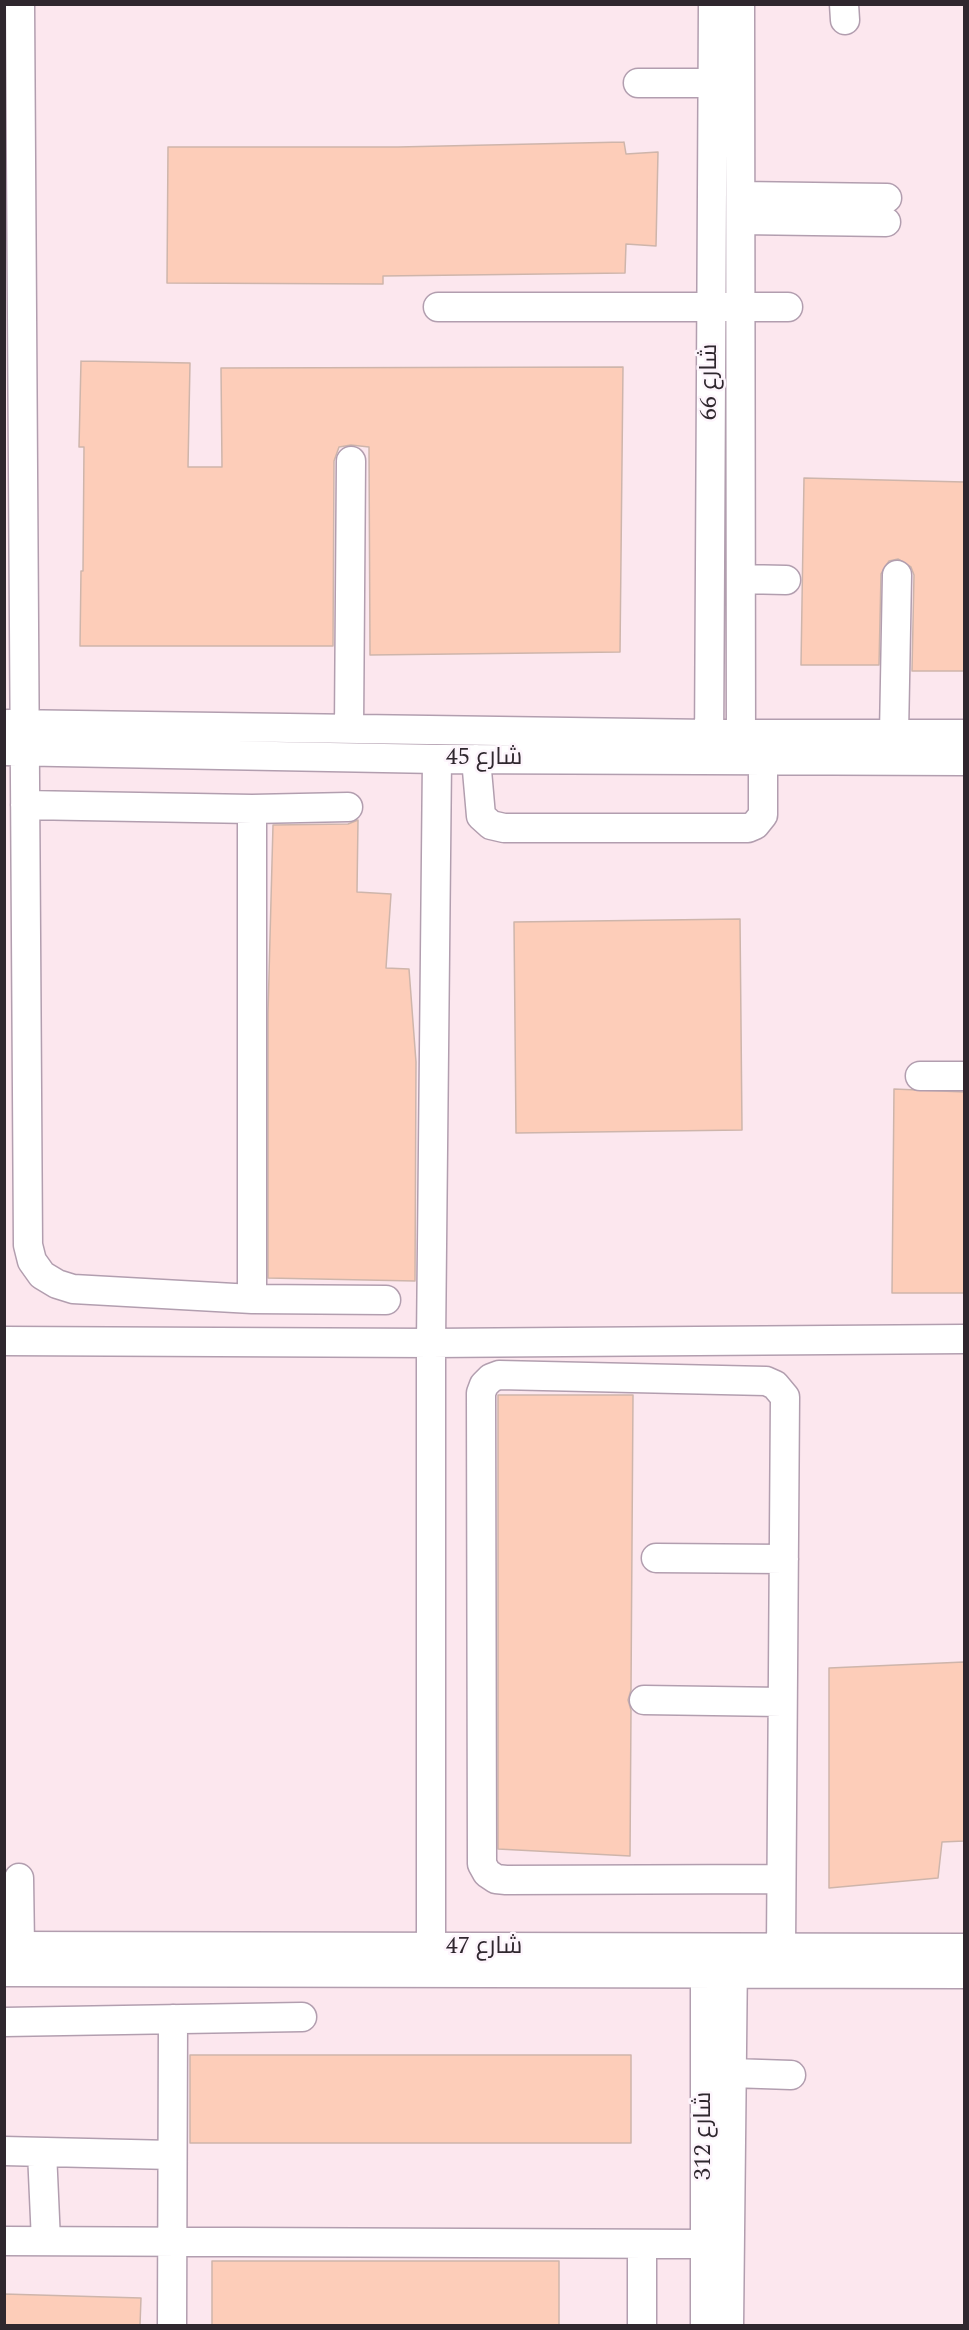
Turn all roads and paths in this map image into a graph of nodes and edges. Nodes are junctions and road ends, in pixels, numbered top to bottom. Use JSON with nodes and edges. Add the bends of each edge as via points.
{"nodes":[{"id":1,"x":20,"y":4,"type":"edge"},
{"id":2,"x":713,"y":4,"type":"edge"},
{"id":3,"x":740,"y":4,"type":"edge"},
{"id":4,"x":638,"y":83,"type":"dead end"},
{"id":5,"x":713,"y":83,"type":"junction"},
{"id":6,"x":741,"y":208,"type":"junction"},
{"id":7,"x":886,"y":210,"type":"dead end"},
{"id":8,"x":712,"y":306,"type":"junction"},
{"id":9,"x":741,"y":306,"type":"junction"},
{"id":10,"x":438,"y":307,"type":"dead end"},
{"id":11,"x":788,"y":307,"type":"dead end"},
{"id":12,"x":14,"y":394,"type":"edge"},
{"id":13,"x":351,"y":461,"type":"dead end"},
{"id":14,"x":897,"y":574,"type":"dead end"},
{"id":15,"x":741,"y":579,"type":"junction"},
{"id":16,"x":786,"y":580,"type":"dead end"},
{"id":17,"x":349,"y":728,"type":"junction"},
{"id":18,"x":894,"y":734,"type":"junction"},
{"id":19,"x":964,"y":734,"type":"edge"},
{"id":20,"x":15,"y":737,"type":"edge"},
{"id":21,"x":710,"y":747,"type":"junction"},
{"id":22,"x":749,"y":752,"type":"junction"},
{"id":23,"x":437,"y":759,"type":"junction"},
{"id":24,"x":476,"y":759,"type":"junction"},
{"id":25,"x":964,"y":761,"type":"edge"},
{"id":26,"x":25,"y":805,"type":"junction"},
{"id":27,"x":348,"y":807,"type":"dead end"},
{"id":28,"x":252,"y":809,"type":"junction"},
{"id":29,"x":920,"y":1076,"type":"dead end"},
{"id":30,"x":964,"y":1076,"type":"edge"},
{"id":31,"x":252,"y":1299,"type":"junction"},
{"id":32,"x":386,"y":1300,"type":"dead end"},
{"id":33,"x":964,"y":1339,"type":"edge"},
{"id":34,"x":4,"y":1341,"type":"edge"},
{"id":35,"x":431,"y":1343,"type":"junction"},
{"id":36,"x":656,"y":1558,"type":"dead end"},
{"id":37,"x":784,"y":1559,"type":"junction"},
{"id":38,"x":644,"y":1700,"type":"dead end"},
{"id":39,"x":783,"y":1702,"type":"junction"},
{"id":40,"x":19,"y":1878,"type":"dead end"},
{"id":41,"x":781,"y":1878,"type":"junction"},
{"id":42,"x":12,"y":1946,"type":"edge"},
{"id":43,"x":781,"y":1947,"type":"junction"},
{"id":44,"x":431,"y":1948,"type":"junction"},
{"id":45,"x":964,"y":1948,"type":"edge"},
{"id":46,"x":719,"y":1960,"type":"junction"},
{"id":47,"x":4,"y":1972,"type":"edge"},
{"id":48,"x":964,"y":1974,"type":"edge"},
{"id":49,"x":302,"y":2017,"type":"dead end"},
{"id":50,"x":173,"y":2019,"type":"junction"},
{"id":51,"x":4,"y":2022,"type":"edge"},
{"id":52,"x":732,"y":2073,"type":"junction"},
{"id":53,"x":791,"y":2075,"type":"dead end"},
{"id":54,"x":4,"y":2151,"type":"edge"},
{"id":55,"x":42,"y":2152,"type":"junction"},
{"id":56,"x":172,"y":2155,"type":"junction"},
{"id":57,"x":4,"y":2241,"type":"edge"},
{"id":58,"x":46,"y":2241,"type":"junction"},
{"id":59,"x":172,"y":2242,"type":"junction"},
{"id":60,"x":642,"y":2244,"type":"junction"},
{"id":61,"x":705,"y":2244,"type":"junction"},
{"id":62,"x":717,"y":2312,"type":"edge"},
{"id":63,"x":172,"y":2325,"type":"edge"},
{"id":64,"x":642,"y":2325,"type":"edge"}],
"edges":[{"from":1,"to":12,"type":"street"},
{"from":2,"to":5,"type":"street","name":"شارع 66"},
{"from":3,"to":6,"type":"street","name":"شارع 66"},
{"from":4,"to":5,"type":"street"},
{"from":5,"to":8,"type":"street","name":"شارع 66"},
{"from":6,"to":7,"type":"street"},
{"from":6,"to":9,"type":"street","name":"شارع 66"},
{"from":8,"to":9,"type":"street"},
{"from":8,"to":10,"type":"street"},
{"from":8,"to":21,"type":"street","name":"شارع 66"},
{"from":9,"to":11,"type":"street"},
{"from":9,"to":15,"type":"street","name":"شارع 66"},
{"from":12,"to":20,"type":"street"},
{"from":13,"to":17,"type":"street"},
{"from":14,"to":18,"type":"street"},
{"from":15,"to":16,"type":"street"},
{"from":15,"to":22,"type":"street","name":"شارع 66"},
{"from":17,"to":20,"type":"street","name":"شارع 45"},
{"from":17,"to":21,"type":"street","name":"شارع 45"},
{"from":18,"to":19,"type":"street","name":"شارع 45"},
{"from":18,"to":22,"type":"street","name":"شارع 45"},
{"from":20,"to":23,"type":"street","name":"شارع 45"},
{"from":20,"to":26,"type":"street"},
{"from":21,"to":22,"type":"street","name":"شارع 45"},
{"from":21,"to":24,"type":"street","name":"شارع 45"},
{"from":22,"to":24,"type":"street","name":"شارع 66","via":[[763,814],[748,828],[498,827],[485,821],[478,809]]},
{"from":22,"to":25,"type":"street","name":"شارع 45"},
{"from":23,"to":24,"type":"street","name":"شارع 45"},
{"from":23,"to":35,"type":"street"},
{"from":26,"to":28,"type":"street"},
{"from":26,"to":31,"type":"street","via":[[28,1245],[32,1261],[42,1275],[73,1288]]},
{"from":27,"to":28,"type":"street"},
{"from":28,"to":31,"type":"street"},
{"from":29,"to":30,"type":"street"},
{"from":31,"to":32,"type":"street"},
{"from":33,"to":35,"type":"street"},
{"from":34,"to":35,"type":"street"},
{"from":35,"to":44,"type":"street"},
{"from":36,"to":37,"type":"street"},
{"from":37,"to":39,"type":"street"},
{"from":37,"to":41,"type":"street","via":[[785,1397],[776,1385],[766,1381],[499,1375],[484,1385],[482,1864],[487,1873],[506,1880]]},
{"from":38,"to":39,"type":"street"},
{"from":39,"to":41,"type":"street"},
{"from":40,"to":42,"type":"street"},
{"from":41,"to":43,"type":"street"},
{"from":42,"to":44,"type":"street","name":"شارع 47"},
{"from":43,"to":45,"type":"street","name":"شارع 47"},
{"from":43,"to":46,"type":"street","name":"شارع 47"},
{"from":44,"to":46,"type":"street","name":"شارع 47"},
{"from":46,"to":47,"type":"street","name":"شارع 47"},
{"from":46,"to":48,"type":"street","name":"شارع 47"},
{"from":46,"to":52,"type":"street","name":"شارع 312"},
{"from":46,"to":61,"type":"street","name":"شارع 312"},
{"from":49,"to":50,"type":"street"},
{"from":50,"to":51,"type":"street"},
{"from":50,"to":56,"type":"street"},
{"from":52,"to":53,"type":"street"},
{"from":52,"to":62,"type":"street","name":"شارع 312"},
{"from":54,"to":55,"type":"street"},
{"from":55,"to":56,"type":"street"},
{"from":55,"to":58,"type":"street"},
{"from":56,"to":59,"type":"street"},
{"from":57,"to":58,"type":"street"},
{"from":58,"to":59,"type":"street"},
{"from":59,"to":60,"type":"street"},
{"from":59,"to":63,"type":"street"},
{"from":60,"to":61,"type":"street"},
{"from":60,"to":64,"type":"street"},
{"from":61,"to":62,"type":"street","name":"شارع 312"}]}
